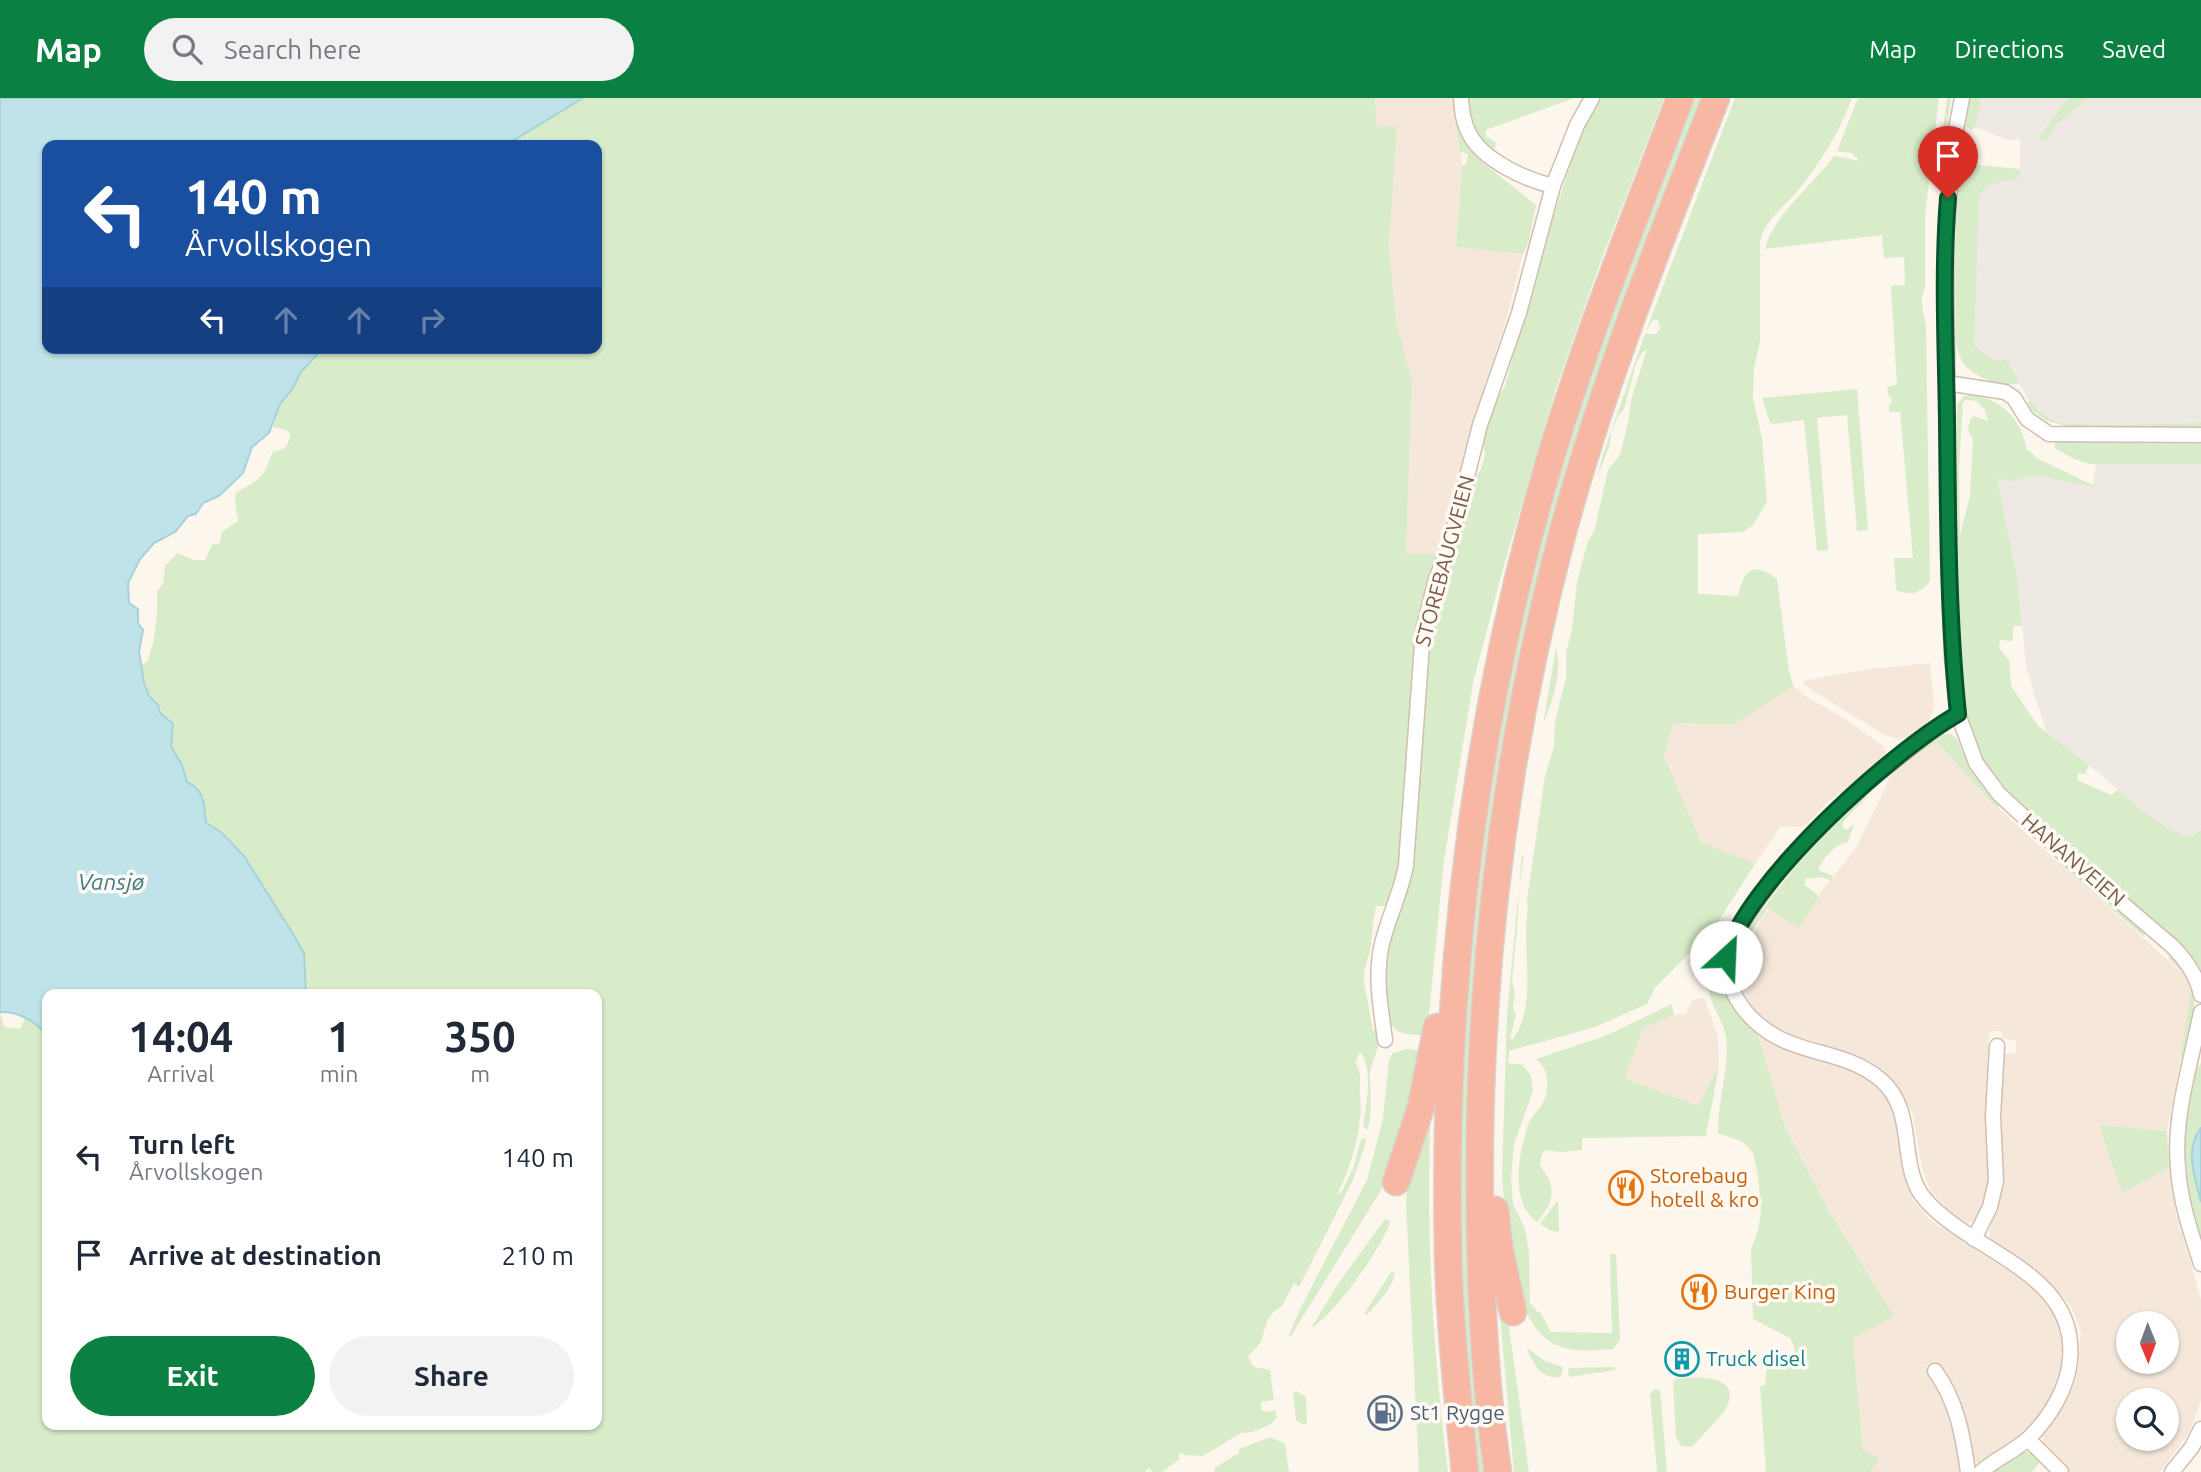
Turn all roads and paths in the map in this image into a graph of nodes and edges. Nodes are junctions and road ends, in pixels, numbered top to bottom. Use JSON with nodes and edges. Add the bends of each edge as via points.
{"nodes":[{"id":1,"x":1461,"y":98,"type":"edge"},
{"id":2,"x":1592,"y":98,"type":"edge"},
{"id":3,"x":1680,"y":98,"type":"edge"},
{"id":4,"x":1716,"y":98,"type":"edge"},
{"id":5,"x":1962,"y":98,"type":"edge"},
{"id":6,"x":1553,"y":186,"type":"junction"},
{"id":7,"x":1947,"y":383,"type":"junction"},
{"id":8,"x":2201,"y":435,"type":"edge"},
{"id":9,"x":1958,"y":714,"type":"junction"},
{"id":10,"x":1458,"y":935,"type":"junction"},
{"id":11,"x":2201,"y":995,"type":"edge"},
{"id":12,"x":2201,"y":1012,"type":"edge"},
{"id":13,"x":1385,"y":1040,"type":"dead end"},
{"id":14,"x":1997,"y":1046,"type":"dead end"},
{"id":15,"x":1481,"y":1057,"type":"junction"},
{"id":16,"x":1396,"y":1182,"type":"dead end"},
{"id":17,"x":1974,"y":1238,"type":"junction"},
{"id":18,"x":2201,"y":1264,"type":"edge"},
{"id":19,"x":1513,"y":1312,"type":"dead end"},
{"id":20,"x":1935,"y":1371,"type":"dead end"},
{"id":21,"x":2201,"y":1429,"type":"edge"},
{"id":22,"x":2028,"y":1438,"type":"junction"},
{"id":23,"x":1465,"y":1472,"type":"edge"},
{"id":24,"x":1497,"y":1472,"type":"edge"},
{"id":25,"x":1968,"y":1472,"type":"edge"},
{"id":26,"x":1981,"y":1472,"type":"edge"},
{"id":27,"x":2062,"y":1472,"type":"edge"},
{"id":28,"x":2172,"y":1472,"type":"edge"}],
"edges":[{"from":1,"to":6,"type":"street","via":[[1462,118],[1471,138],[1532,181]]},
{"from":2,"to":6,"type":"street","name":"STOREBAUGVEIEN"},
{"from":3,"to":10,"type":"highway","via":[[1594,327],[1541,492],[1487,725]]},
{"from":4,"to":15,"type":"highway","via":[[1634,306],[1561,538],[1523,711],[1498,866]]},
{"from":5,"to":7,"type":"street","name":"HANANVEIEN","via":[[1947,217]]},
{"from":6,"to":13,"type":"street","name":"STOREBAUGVEIEN","via":[[1423,631],[1406,865],[1385,931],[1379,970]]},
{"from":7,"to":8,"type":"street","via":[[2005,393],[2049,434]]},
{"from":7,"to":9,"type":"street","name":"HANANVEIEN","via":[[1949,585]]},
{"from":9,"to":11,"type":"street","name":"HANANVEIEN","via":[[1982,775],[2179,953],[2199,982]]},
{"from":9,"to":17,"type":"street","via":[[1886,766],[1813,833],[1755,902],[1729,942],[1726,965],[1731,989],[1758,1026],[1799,1048],[1860,1066],[1885,1084],[1903,1116],[1913,1174],[1922,1195],[1942,1217]]},
{"from":10,"to":16,"type":"highway","via":[[1443,962],[1429,1074]]},
{"from":10,"to":23,"type":"highway","via":[[1449,1079],[1448,1250]]},
{"from":12,"to":18,"type":"street","via":[[2178,1136],[2186,1216]]},
{"from":14,"to":17,"type":"street","via":[[1996,1181],[1990,1207]]},
{"from":15,"to":19,"type":"highway","via":[[1493,1079],[1495,1213]]},
{"from":15,"to":24,"type":"highway","via":[[1481,1278]]},
{"from":17,"to":22,"type":"street","via":[[2042,1286],[2066,1321],[2069,1376]]},
{"from":20,"to":25,"type":"street","via":[[1953,1404]]},
{"from":21,"to":28,"type":"street"},
{"from":22,"to":26,"type":"street"},
{"from":22,"to":27,"type":"street"}]}
